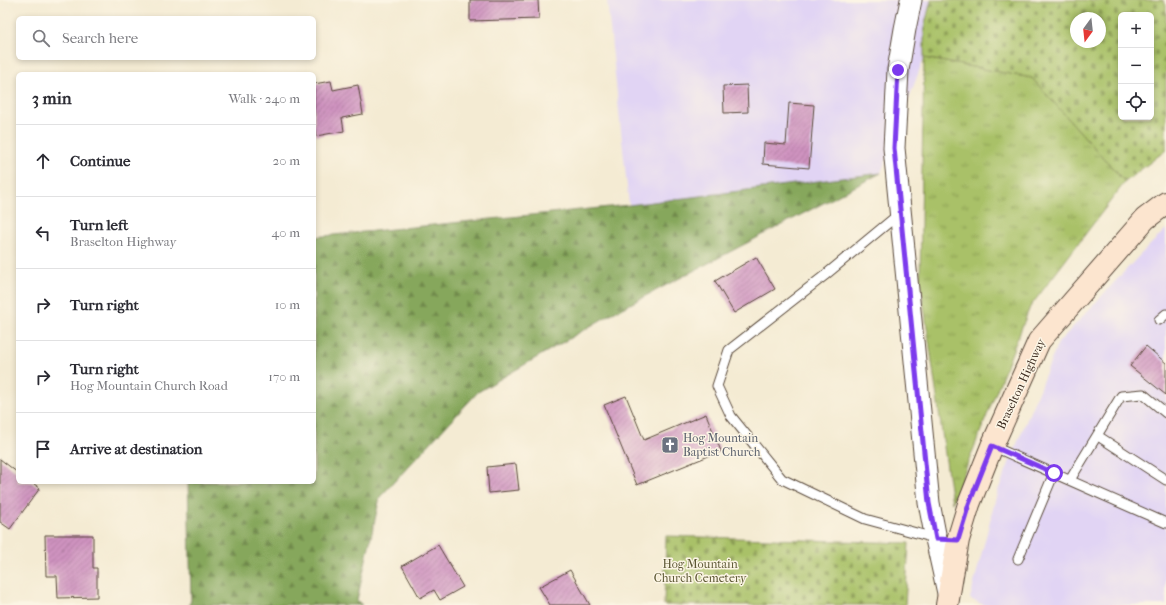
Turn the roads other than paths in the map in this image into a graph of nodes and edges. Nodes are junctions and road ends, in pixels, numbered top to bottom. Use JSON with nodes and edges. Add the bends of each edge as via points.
{"nodes":[{"id":1,"x":911,"y":0,"type":"edge"},
{"id":2,"x":1166,"y":203,"type":"edge"},
{"id":3,"x":900,"y":213,"type":"junction"},
{"id":4,"x":1166,"y":314,"type":"edge"},
{"id":5,"x":1159,"y":320,"type":"dead end"},
{"id":6,"x":1166,"y":413,"type":"edge"},
{"id":7,"x":1098,"y":436,"type":"junction"},
{"id":8,"x":992,"y":446,"type":"junction"},
{"id":9,"x":1054,"y":473,"type":"junction"},
{"id":10,"x":1070,"y":480,"type":"junction"},
{"id":11,"x":1166,"y":480,"type":"edge"},
{"id":12,"x":1166,"y":523,"type":"edge"},
{"id":13,"x":947,"y":539,"type":"junction"},
{"id":14,"x":1018,"y":560,"type":"dead end"},
{"id":15,"x":948,"y":599,"type":"edge"}],
"edges":[{"from":1,"to":3,"type":"street","via":[[898,70],[894,148]]},
{"from":2,"to":8,"type":"main road","name":"Braselton Highway","via":[[1145,219],[1039,341]]},
{"from":3,"to":13,"type":"street","via":[[929,503]]},
{"from":3,"to":13,"type":"lane","via":[[729,350],[716,386],[731,416],[782,478],[865,519]]},
{"from":4,"to":5,"type":"lane"},
{"from":6,"to":7,"type":"lane","via":[[1143,394],[1121,396]]},
{"from":7,"to":10,"type":"lane"},
{"from":7,"to":11,"type":"lane"},
{"from":8,"to":9,"type":"lane"},
{"from":8,"to":13,"type":"main road","name":"Braselton Highway","via":[[969,504]]},
{"from":9,"to":10,"type":"lane"},
{"from":9,"to":14,"type":"lane"},
{"from":10,"to":12,"type":"lane"},
{"from":13,"to":15,"type":"main road","name":"Braselton Highway"}]}
